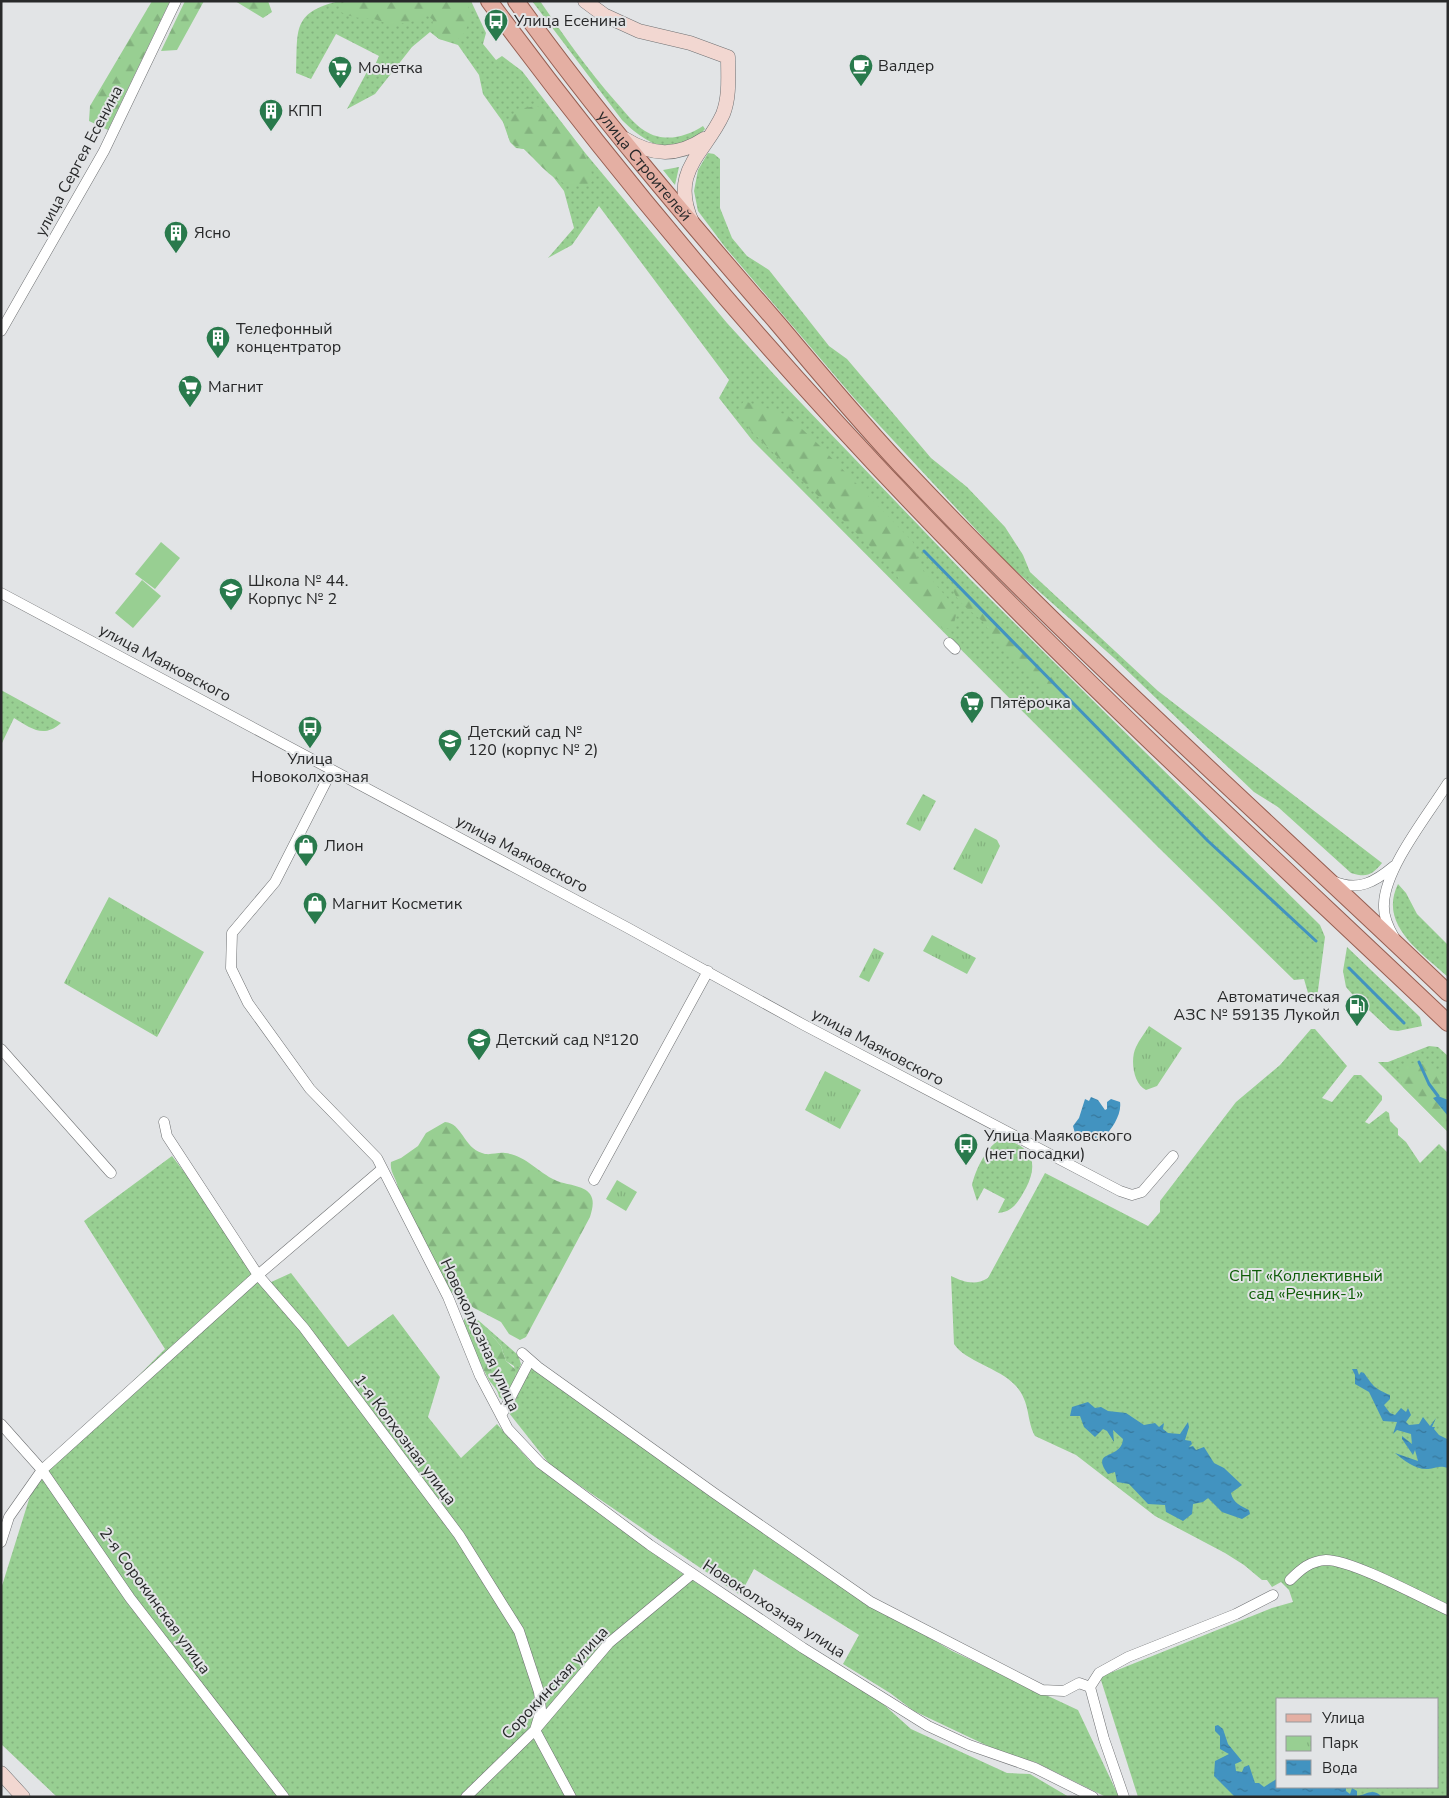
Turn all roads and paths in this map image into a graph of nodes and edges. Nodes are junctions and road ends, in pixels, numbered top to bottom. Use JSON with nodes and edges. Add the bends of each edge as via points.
{"nodes":[{"id":1,"x":176,"y":1,"type":"edge"},
{"id":2,"x":489,"y":1,"type":"edge"},
{"id":3,"x":516,"y":1,"type":"edge"},
{"id":4,"x":585,"y":1,"type":"edge"},
{"id":5,"x":610,"y":126,"type":"junction"},
{"id":6,"x":711,"y":134,"type":"junction"},
{"id":7,"x":703,"y":238,"type":"junction"},
{"id":8,"x":1,"y":331,"type":"edge"},
{"id":9,"x":1,"y":593,"type":"edge"},
{"id":10,"x":332,"y":770,"type":"junction"},
{"id":11,"x":1448,"y":783,"type":"edge"},
{"id":12,"x":1395,"y":866,"type":"junction"},
{"id":13,"x":1316,"y":872,"type":"junction"},
{"id":14,"x":1408,"y":955,"type":"junction"},
{"id":15,"x":708,"y":971,"type":"junction"},
{"id":16,"x":1448,"y":993,"type":"edge"},
{"id":17,"x":1448,"y":1023,"type":"edge"},
{"id":18,"x":1,"y":1049,"type":"edge"},
{"id":19,"x":164,"y":1122,"type":"dead end"},
{"id":20,"x":1173,"y":1156,"type":"dead end"},
{"id":21,"x":382,"y":1168,"type":"junction"},
{"id":22,"x":111,"y":1173,"type":"dead end"},
{"id":23,"x":594,"y":1180,"type":"dead end"},
{"id":24,"x":258,"y":1275,"type":"junction"},
{"id":25,"x":501,"y":1416,"type":"junction"},
{"id":26,"x":1,"y":1424,"type":"edge"},
{"id":27,"x":42,"y":1470,"type":"junction"},
{"id":28,"x":1,"y":1542,"type":"edge"},
{"id":29,"x":692,"y":1574,"type":"junction"},
{"id":30,"x":1290,"y":1580,"type":"dead end"},
{"id":31,"x":1274,"y":1595,"type":"dead end"},
{"id":32,"x":1448,"y":1610,"type":"edge"},
{"id":33,"x":1090,"y":1686,"type":"junction"},
{"id":34,"x":535,"y":1730,"type":"junction"},
{"id":35,"x":1,"y":1774,"type":"edge"},
{"id":36,"x":23,"y":1797,"type":"edge"},
{"id":37,"x":284,"y":1797,"type":"edge"},
{"id":38,"x":466,"y":1797,"type":"edge"},
{"id":39,"x":571,"y":1797,"type":"edge"},
{"id":40,"x":1094,"y":1797,"type":"edge"},
{"id":41,"x":1124,"y":1797,"type":"edge"}],
"edges":[{"from":1,"to":8,"type":"street","name":"улица Сергея Есенина","via":[[104,152]]},
{"from":2,"to":17,"type":"main road","name":"улица Строителей","via":[[586,130],[739,314],[847,434],[1000,594]]},
{"from":3,"to":5,"type":"main road","name":"улица Строителей","via":[[567,73]]},
{"from":4,"to":6,"type":"street","via":[[639,30],[728,57],[729,87],[724,111]]},
{"from":5,"to":6,"type":"street","via":[[633,144],[658,153],[682,151]]},
{"from":5,"to":7,"type":"main road","name":"улица Строителей"},
{"from":6,"to":7,"type":"street","via":[[692,162],[685,190],[689,215]]},
{"from":7,"to":13,"type":"main road","name":"улица Строителей","via":[[918,484]]},
{"from":9,"to":10,"type":"street","name":"улица Маяковского"},
{"from":10,"to":15,"type":"street","name":"улица Маяковского"},
{"from":10,"to":21,"type":"street","name":"Новоколхозная улица","via":[[275,882],[232,932],[231,968],[248,1003],[310,1088],[377,1158]]},
{"from":11,"to":12,"type":"street"},
{"from":12,"to":13,"type":"street","via":[[1376,880],[1358,887],[1337,883]]},
{"from":12,"to":14,"type":"street","via":[[1385,895],[1384,910],[1390,930]]},
{"from":13,"to":14,"type":"main road","name":"улица Строителей"},
{"from":14,"to":16,"type":"main road","name":"улица Строителей"},
{"from":15,"to":20,"type":"street","name":"улица Маяковского","via":[[812,1030],[1132,1195],[1145,1190]]},
{"from":15,"to":23,"type":"street"},
{"from":18,"to":22,"type":"street"},
{"from":19,"to":24,"type":"street","name":"1-я Колхозная улица","via":[[166,1136]]},
{"from":21,"to":24,"type":"street"},
{"from":21,"to":25,"type":"street","name":"Новоколхозная улица","via":[[448,1298],[480,1376]]},
{"from":24,"to":27,"type":"street"},
{"from":24,"to":34,"type":"street","name":"1-я Колхозная улица","via":[[304,1328],[459,1536],[519,1631],[539,1692],[541,1710]]},
{"from":25,"to":29,"type":"street","name":"Новоколхозная улица","via":[[520,1443],[540,1463]]},
{"from":25,"to":33,"type":"street","via":[[526,1356],[871,1602],[1042,1690],[1064,1691],[1079,1683]]},
{"from":26,"to":27,"type":"street","name":"2-я Сорокинская улица"},
{"from":27,"to":28,"type":"street","via":[[9,1517]]},
{"from":27,"to":37,"type":"street","name":"2-я Сорокинская улица","via":[[130,1598]]},
{"from":29,"to":34,"type":"street","name":"Сорокинская улица","via":[[609,1643]]},
{"from":29,"to":40,"type":"street","name":"Новоколхозная улица","via":[[928,1726],[969,1745],[1035,1768]]},
{"from":30,"to":32,"type":"street","via":[[1311,1563],[1333,1561]]},
{"from":31,"to":33,"type":"street","via":[[1236,1614],[1128,1657],[1099,1673]]},
{"from":33,"to":41,"type":"street"},
{"from":34,"to":38,"type":"street","name":"Сорокинская улица"},
{"from":34,"to":39,"type":"street"},
{"from":35,"to":36,"type":"street"}]}
